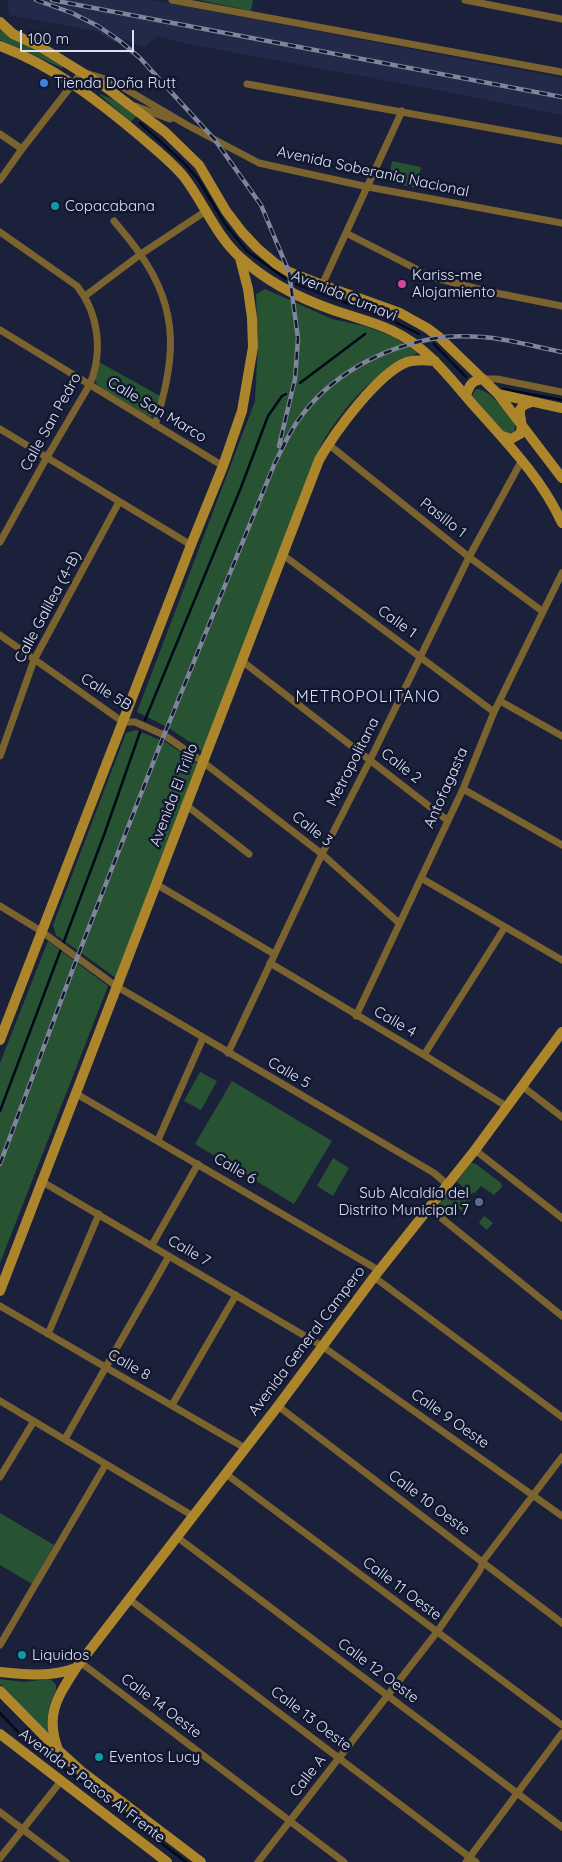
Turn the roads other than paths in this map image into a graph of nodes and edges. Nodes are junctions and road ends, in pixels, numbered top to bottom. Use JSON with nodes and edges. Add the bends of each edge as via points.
{"nodes":[{"id":1,"x":172,"y":0,"type":"edge"},
{"id":2,"x":465,"y":0,"type":"edge"},
{"id":3,"x":196,"y":2,"type":"edge"},
{"id":4,"x":562,"y":19,"type":"edge"},
{"id":5,"x":0,"y":22,"type":"edge"},
{"id":6,"x":0,"y":46,"type":"edge"},
{"id":7,"x":82,"y":72,"type":"junction"},
{"id":8,"x":562,"y":72,"type":"edge"},
{"id":9,"x":74,"y":84,"type":"junction"},
{"id":10,"x":247,"y":84,"type":"dead end"},
{"id":11,"x":128,"y":103,"type":"junction"},
{"id":12,"x":402,"y":111,"type":"junction"},
{"id":13,"x":147,"y":118,"type":"junction"},
{"id":14,"x":187,"y":125,"type":"junction"},
{"id":15,"x":133,"y":131,"type":"junction"},
{"id":16,"x":0,"y":134,"type":"edge"},
{"id":17,"x":562,"y":141,"type":"edge"},
{"id":18,"x":22,"y":149,"type":"junction"},
{"id":19,"x":0,"y":180,"type":"edge"},
{"id":20,"x":368,"y":187,"type":"junction"},
{"id":21,"x":206,"y":211,"type":"junction"},
{"id":22,"x":114,"y":221,"type":"dead end"},
{"id":23,"x":562,"y":223,"type":"edge"},
{"id":24,"x":0,"y":232,"type":"edge"},
{"id":25,"x":346,"y":233,"type":"junction"},
{"id":26,"x":140,"y":254,"type":"junction"},
{"id":27,"x":240,"y":258,"type":"junction"},
{"id":28,"x":322,"y":285,"type":"junction"},
{"id":29,"x":85,"y":296,"type":"junction"},
{"id":30,"x":562,"y":306,"type":"edge"},
{"id":31,"x":0,"y":330,"type":"edge"},
{"id":32,"x":435,"y":361,"type":"junction"},
{"id":33,"x":483,"y":379,"type":"junction"},
{"id":34,"x":90,"y":384,"type":"junction"},
{"id":35,"x":562,"y":392,"type":"edge"},
{"id":36,"x":498,"y":394,"type":"junction"},
{"id":37,"x":466,"y":396,"type":"junction"},
{"id":38,"x":532,"y":402,"type":"junction"},
{"id":39,"x":562,"y":408,"type":"edge"},
{"id":40,"x":155,"y":425,"type":"junction"},
{"id":41,"x":523,"y":425,"type":"junction"},
{"id":42,"x":0,"y":429,"type":"edge"},
{"id":43,"x":501,"y":436,"type":"junction"},
{"id":44,"x":328,"y":444,"type":"junction"},
{"id":45,"x":47,"y":457,"type":"junction"},
{"id":46,"x":522,"y":460,"type":"junction"},
{"id":47,"x":223,"y":466,"type":"junction"},
{"id":48,"x":562,"y":478,"type":"edge"},
{"id":49,"x":119,"y":502,"type":"junction"},
{"id":50,"x":559,"y":506,"type":"edge"},
{"id":51,"x":562,"y":523,"type":"edge"},
{"id":52,"x":0,"y":542,"type":"edge"},
{"id":53,"x":191,"y":545,"type":"junction"},
{"id":54,"x":283,"y":555,"type":"junction"},
{"id":55,"x":469,"y":556,"type":"junction"},
{"id":56,"x":562,"y":573,"type":"edge"},
{"id":57,"x":542,"y":611,"type":"junction"},
{"id":58,"x":0,"y":635,"type":"edge"},
{"id":59,"x":421,"y":657,"type":"junction"},
{"id":60,"x":34,"y":660,"type":"junction"},
{"id":61,"x":242,"y":661,"type":"junction"},
{"id":62,"x":500,"y":701,"type":"junction"},
{"id":63,"x":494,"y":712,"type":"junction"},
{"id":64,"x":123,"y":722,"type":"junction"},
{"id":65,"x":562,"y":736,"type":"edge"},
{"id":66,"x":0,"y":756,"type":"edge"},
{"id":67,"x":370,"y":760,"type":"junction"},
{"id":68,"x":203,"y":762,"type":"junction"},
{"id":69,"x":463,"y":789,"type":"junction"},
{"id":70,"x":186,"y":805,"type":"junction"},
{"id":71,"x":447,"y":820,"type":"junction"},
{"id":72,"x":562,"y":845,"type":"edge"},
{"id":73,"x":249,"y":854,"type":"dead end"},
{"id":74,"x":322,"y":854,"type":"junction"},
{"id":75,"x":421,"y":878,"type":"junction"},
{"id":76,"x":156,"y":884,"type":"junction"},
{"id":77,"x":0,"y":906,"type":"edge"},
{"id":78,"x":399,"y":923,"type":"junction"},
{"id":79,"x":505,"y":927,"type":"junction"},
{"id":80,"x":43,"y":932,"type":"junction"},
{"id":81,"x":274,"y":954,"type":"junction"},
{"id":82,"x":562,"y":960,"type":"edge"},
{"id":83,"x":270,"y":963,"type":"junction"},
{"id":84,"x":116,"y":986,"type":"junction"},
{"id":85,"x":356,"y":1016,"type":"junction"},
{"id":86,"x":562,"y":1032,"type":"edge"},
{"id":87,"x":1,"y":1035,"type":"edge"},
{"id":88,"x":203,"y":1038,"type":"junction"},
{"id":89,"x":228,"y":1053,"type":"junction"},
{"id":90,"x":424,"y":1054,"type":"junction"},
{"id":91,"x":522,"y":1086,"type":"junction"},
{"id":92,"x":75,"y":1093,"type":"junction"},
{"id":93,"x":506,"y":1106,"type":"junction"},
{"id":94,"x":562,"y":1117,"type":"edge"},
{"id":95,"x":158,"y":1140,"type":"junction"},
{"id":96,"x":475,"y":1150,"type":"junction"},
{"id":97,"x":198,"y":1164,"type":"junction"},
{"id":98,"x":41,"y":1181,"type":"junction"},
{"id":99,"x":447,"y":1184,"type":"junction"},
{"id":100,"x":429,"y":1208,"type":"junction"},
{"id":101,"x":98,"y":1214,"type":"junction"},
{"id":102,"x":562,"y":1218,"type":"edge"},
{"id":103,"x":152,"y":1246,"type":"junction"},
{"id":104,"x":169,"y":1256,"type":"junction"},
{"id":105,"x":377,"y":1274,"type":"junction"},
{"id":106,"x":0,"y":1291,"type":"edge"},
{"id":107,"x":236,"y":1295,"type":"junction"},
{"id":108,"x":0,"y":1306,"type":"edge"},
{"id":109,"x":562,"y":1316,"type":"edge"},
{"id":110,"x":48,"y":1334,"type":"junction"},
{"id":111,"x":322,"y":1346,"type":"junction"},
{"id":112,"x":105,"y":1367,"type":"junction"},
{"id":113,"x":0,"y":1401,"type":"edge"},
{"id":114,"x":172,"y":1405,"type":"junction"},
{"id":115,"x":278,"y":1406,"type":"junction"},
{"id":116,"x":562,"y":1417,"type":"edge"},
{"id":117,"x":34,"y":1421,"type":"junction"},
{"id":118,"x":65,"y":1439,"type":"junction"},
{"id":119,"x":245,"y":1448,"type":"junction"},
{"id":120,"x":562,"y":1457,"type":"edge"},
{"id":121,"x":106,"y":1464,"type":"junction"},
{"id":122,"x":226,"y":1474,"type":"junction"},
{"id":123,"x":0,"y":1477,"type":"edge"},
{"id":124,"x":533,"y":1495,"type":"junction"},
{"id":125,"x":193,"y":1516,"type":"junction"},
{"id":126,"x":562,"y":1516,"type":"edge"},
{"id":127,"x":177,"y":1537,"type":"junction"},
{"id":128,"x":483,"y":1561,"type":"junction"},
{"id":129,"x":129,"y":1599,"type":"junction"},
{"id":130,"x":562,"y":1623,"type":"edge"},
{"id":131,"x":437,"y":1632,"type":"junction"},
{"id":132,"x":0,"y":1645,"type":"edge"},
{"id":133,"x":78,"y":1665,"type":"junction"},
{"id":134,"x":0,"y":1672,"type":"edge"},
{"id":135,"x":0,"y":1691,"type":"edge"},
{"id":136,"x":387,"y":1695,"type":"junction"},
{"id":137,"x":562,"y":1725,"type":"edge"},
{"id":138,"x":562,"y":1733,"type":"edge"},
{"id":139,"x":0,"y":1734,"type":"edge"},
{"id":140,"x":58,"y":1750,"type":"junction"},
{"id":141,"x":339,"y":1758,"type":"junction"},
{"id":142,"x":61,"y":1781,"type":"junction"},
{"id":143,"x":517,"y":1793,"type":"junction"},
{"id":144,"x":0,"y":1812,"type":"edge"},
{"id":145,"x":290,"y":1821,"type":"junction"},
{"id":146,"x":562,"y":1827,"type":"edge"},
{"id":147,"x":22,"y":1829,"type":"junction"},
{"id":148,"x":0,"y":1858,"type":"edge"},
{"id":149,"x":189,"y":1859,"type":"edge"},
{"id":150,"x":470,"y":1860,"type":"edge"},
{"id":151,"x":66,"y":1862,"type":"edge"},
{"id":152,"x":166,"y":1862,"type":"edge"},
{"id":153,"x":201,"y":1862,"type":"edge"},
{"id":154,"x":258,"y":1862,"type":"edge"},
{"id":155,"x":344,"y":1862,"type":"edge"}],
"edges":[{"from":1,"to":3,"type":"street"},
{"from":2,"to":4,"type":"street"},
{"from":3,"to":8,"type":"street"},
{"from":5,"to":7,"type":"main road","name":"Avenida Cumavi","via":[[13,34]]},
{"from":6,"to":9,"type":"main road","name":"Avenida Cumavi"},
{"from":7,"to":9,"type":"street"},
{"from":7,"to":11,"type":"main road","name":"Avenida Cumavi"},
{"from":7,"to":14,"type":"street","name":"Avenida Soberanía Nacional","via":[[112,81]]},
{"from":9,"to":15,"type":"main road","name":"Avenida Cumavi"},
{"from":9,"to":18,"type":"street"},
{"from":10,"to":12,"type":"street"},
{"from":11,"to":13,"type":"main road","name":"Avenida Cumavi"},
{"from":11,"to":14,"type":"street","name":"Avenida Soberanía Nacional"},
{"from":12,"to":17,"type":"street"},
{"from":12,"to":20,"type":"street"},
{"from":13,"to":15,"type":"main road","via":[[137,121]]},
{"from":13,"to":28,"type":"main road","name":"Avenida Cumavi","via":[[199,165],[226,211],[257,248],[289,272]]},
{"from":14,"to":20,"type":"street","name":"Avenida Soberanía Nacional","via":[[259,163]]},
{"from":15,"to":21,"type":"main road","name":"Avenida Cumavi","via":[[183,176]]},
{"from":16,"to":18,"type":"street"},
{"from":18,"to":19,"type":"street"},
{"from":20,"to":23,"type":"street","name":"Avenida Soberanía Nacional"},
{"from":20,"to":25,"type":"street"},
{"from":21,"to":26,"type":"street"},
{"from":21,"to":27,"type":"main road","name":"Avenida Cumavi"},
{"from":22,"to":26,"type":"street"},
{"from":24,"to":29,"type":"street","name":"Calle San Pedro","via":[[77,286]]},
{"from":25,"to":28,"type":"street"},
{"from":25,"to":30,"type":"street","via":[[432,277]]},
{"from":26,"to":29,"type":"street"},
{"from":26,"to":40,"type":"street","via":[[166,305],[171,347],[166,391]]},
{"from":27,"to":32,"type":"main road","name":"Avenida Cumavi","via":[[285,290],[395,332]]},
{"from":27,"to":47,"type":"main road","via":[[252,318],[252,347],[242,411]]},
{"from":28,"to":33,"type":"main road","name":"Avenida Cumavi","via":[[414,320],[439,337]]},
{"from":29,"to":34,"type":"street","name":"Calle San Pedro","via":[[97,331],[98,353]]},
{"from":31,"to":34,"type":"street","name":"Calle San Marco"},
{"from":32,"to":37,"type":"main road","name":"Avenida Cumavi"},
{"from":32,"to":44,"type":"main road","name":"Avenida El Trillo","via":[[407,362],[382,380],[344,420]]},
{"from":33,"to":35,"type":"street"},
{"from":33,"to":36,"type":"main road","name":"Avenida Cumavi"},
{"from":33,"to":37,"type":"main road","via":[[471,383]]},
{"from":34,"to":40,"type":"street","name":"Calle San Marco"},
{"from":34,"to":45,"type":"street","name":"Calle San Pedro"},
{"from":36,"to":38,"type":"main road"},
{"from":36,"to":41,"type":"main road","name":"Avenida Cumavi"},
{"from":37,"to":43,"type":"main road","name":"Avenida Cumavi"},
{"from":38,"to":39,"type":"main road"},
{"from":38,"to":41,"type":"main road","via":[[520,410]]},
{"from":40,"to":47,"type":"street","name":"Calle San Marco"},
{"from":41,"to":43,"type":"main road","via":[[516,438]]},
{"from":41,"to":48,"type":"main road","name":"Avenida Cumavi"},
{"from":42,"to":45,"type":"street"},
{"from":43,"to":46,"type":"main road","name":"Avenida Cumavi"},
{"from":44,"to":54,"type":"main road","name":"Avenida El Trillo"},
{"from":44,"to":55,"type":"street","name":"Pasillo 1"},
{"from":45,"to":49,"type":"street"},
{"from":45,"to":52,"type":"street","name":"Calle San Pedro"},
{"from":46,"to":50,"type":"main road","name":"Avenida Cumavi"},
{"from":46,"to":55,"type":"street","name":"Metropolitana"},
{"from":47,"to":53,"type":"main road"},
{"from":49,"to":53,"type":"street"},
{"from":49,"to":60,"type":"street","name":"Calle Galilea (4-B)"},
{"from":50,"to":51,"type":"main road","name":"Avenida Cumavi"},
{"from":53,"to":64,"type":"main road"},
{"from":54,"to":59,"type":"street","name":"Calle 1"},
{"from":54,"to":61,"type":"main road","name":"Avenida El Trillo"},
{"from":55,"to":57,"type":"street","name":"Pasillo 1"},
{"from":55,"to":59,"type":"street","name":"Metropolitana"},
{"from":56,"to":57,"type":"street","name":"Antofagasta"},
{"from":57,"to":62,"type":"street","name":"Antofagasta"},
{"from":58,"to":60,"type":"street","name":"Calle 5B"},
{"from":59,"to":63,"type":"street","name":"Calle 1"},
{"from":59,"to":67,"type":"street","name":"Metropolitana"},
{"from":60,"to":64,"type":"street","name":"Calle 5B"},
{"from":60,"to":66,"type":"street","name":"Calle Galilea (4-B)"},
{"from":61,"to":67,"type":"street","name":"Calle 2"},
{"from":61,"to":68,"type":"main road","name":"Avenida El Trillo"},
{"from":62,"to":63,"type":"street","name":"Antofagasta"},
{"from":62,"to":65,"type":"street"},
{"from":63,"to":69,"type":"street","name":"Antofagasta"},
{"from":64,"to":68,"type":"street","name":"Calle 5B","via":[[135,722],[164,735]]},
{"from":64,"to":80,"type":"main road"},
{"from":67,"to":71,"type":"street","name":"Calle 2"},
{"from":67,"to":74,"type":"street","name":"Metropolitana"},
{"from":68,"to":70,"type":"main road","name":"Avenida El Trillo"},
{"from":68,"to":74,"type":"street","name":"Calle 3"},
{"from":69,"to":71,"type":"street","name":"Antofagasta"},
{"from":69,"to":72,"type":"street"},
{"from":70,"to":73,"type":"street"},
{"from":70,"to":76,"type":"main road","name":"Avenida El Trillo"},
{"from":71,"to":75,"type":"street","name":"Antofagasta"},
{"from":74,"to":78,"type":"street","name":"Calle 3"},
{"from":74,"to":81,"type":"street","name":"Metropolitana"},
{"from":75,"to":78,"type":"street","name":"Antofagasta"},
{"from":75,"to":79,"type":"street"},
{"from":76,"to":81,"type":"street"},
{"from":76,"to":84,"type":"main road","name":"Avenida El Trillo"},
{"from":77,"to":80,"type":"street","name":"Calle 5"},
{"from":78,"to":85,"type":"street","name":"Antofagasta"},
{"from":79,"to":82,"type":"street"},
{"from":79,"to":90,"type":"street"},
{"from":80,"to":84,"type":"street","name":"Calle 5"},
{"from":80,"to":87,"type":"main road"},
{"from":81,"to":83,"type":"street","name":"Metropolitana"},
{"from":83,"to":85,"type":"street","name":"Calle 4"},
{"from":83,"to":89,"type":"street","name":"Metropolitana"},
{"from":84,"to":88,"type":"street","name":"Calle 5"},
{"from":84,"to":92,"type":"main road","name":"Avenida El Trillo"},
{"from":85,"to":90,"type":"street","name":"Calle 4"},
{"from":86,"to":91,"type":"main road","name":"Avenida General Campero"},
{"from":88,"to":89,"type":"street","name":"Calle 5"},
{"from":88,"to":95,"type":"street"},
{"from":89,"to":99,"type":"street","name":"Calle 5"},
{"from":90,"to":93,"type":"street","name":"Calle 4"},
{"from":91,"to":93,"type":"main road","name":"Avenida General Campero"},
{"from":91,"to":94,"type":"street"},
{"from":92,"to":95,"type":"street","name":"Calle 6"},
{"from":92,"to":98,"type":"main road","name":"Avenida El Trillo"},
{"from":93,"to":96,"type":"main road","name":"Avenida General Campero"},
{"from":95,"to":97,"type":"street","name":"Calle 6"},
{"from":96,"to":99,"type":"main road","name":"Avenida General Campero"},
{"from":96,"to":102,"type":"street"},
{"from":97,"to":103,"type":"street"},
{"from":97,"to":105,"type":"street","name":"Calle 6"},
{"from":98,"to":101,"type":"street","name":"Calle 7"},
{"from":98,"to":106,"type":"main road","name":"Avenida El Trillo"},
{"from":99,"to":100,"type":"main road","name":"Avenida General Campero"},
{"from":100,"to":105,"type":"main road","name":"Avenida General Campero"},
{"from":100,"to":109,"type":"street"},
{"from":101,"to":103,"type":"street","name":"Calle 7"},
{"from":101,"to":110,"type":"street"},
{"from":103,"to":104,"type":"street","name":"Calle 7"},
{"from":104,"to":107,"type":"street","name":"Calle 7"},
{"from":104,"to":112,"type":"street"},
{"from":105,"to":111,"type":"main road","name":"Avenida General Campero"},
{"from":105,"to":116,"type":"street","name":"Calle 6"},
{"from":107,"to":111,"type":"street","name":"Calle 7"},
{"from":107,"to":114,"type":"street"},
{"from":108,"to":110,"type":"street","name":"Calle 8"},
{"from":110,"to":112,"type":"street","name":"Calle 8"},
{"from":111,"to":115,"type":"main road","name":"Avenida General Campero"},
{"from":111,"to":124,"type":"street","name":"Calle 9 Oeste"},
{"from":112,"to":114,"type":"street","name":"Calle 8"},
{"from":112,"to":118,"type":"street"},
{"from":113,"to":117,"type":"street"},
{"from":114,"to":119,"type":"street","name":"Calle 8"},
{"from":115,"to":119,"type":"main road","name":"Avenida General Campero"},
{"from":115,"to":128,"type":"street","name":"Calle 10 Oeste"},
{"from":117,"to":118,"type":"street"},
{"from":117,"to":123,"type":"street"},
{"from":118,"to":121,"type":"street"},
{"from":119,"to":122,"type":"main road","name":"Avenida General Campero"},
{"from":120,"to":124,"type":"street","name":"Calle A"},
{"from":121,"to":125,"type":"street"},
{"from":121,"to":132,"type":"street"},
{"from":122,"to":125,"type":"main road","name":"Avenida General Campero"},
{"from":122,"to":131,"type":"street","name":"Calle 11 Oeste"},
{"from":124,"to":126,"type":"street","name":"Calle 9 Oeste"},
{"from":124,"to":128,"type":"street","name":"Calle A"},
{"from":125,"to":127,"type":"main road","name":"Avenida General Campero"},
{"from":127,"to":129,"type":"main road","name":"Avenida General Campero"},
{"from":127,"to":136,"type":"street","name":"Calle 12 Oeste"},
{"from":128,"to":130,"type":"street","name":"Calle 10 Oeste"},
{"from":128,"to":131,"type":"street","name":"Calle A"},
{"from":129,"to":133,"type":"main road","name":"Avenida General Campero"},
{"from":129,"to":141,"type":"street","name":"Calle 13 Oeste"},
{"from":131,"to":136,"type":"street","name":"Calle A"},
{"from":131,"to":137,"type":"street","name":"Calle 11 Oeste"},
{"from":133,"to":134,"type":"main road","via":[[65,1672],[48,1674]]},
{"from":133,"to":140,"type":"main road","name":"Avenida General Campero","via":[[54,1706],[53,1736]]},
{"from":133,"to":145,"type":"street","name":"Calle 14 Oeste"},
{"from":135,"to":140,"type":"main road","name":"Avenida 3 Pasos Al Frente"},
{"from":136,"to":141,"type":"street","name":"Calle A"},
{"from":136,"to":143,"type":"street","name":"Calle 12 Oeste"},
{"from":138,"to":143,"type":"street"},
{"from":139,"to":142,"type":"main road","name":"Avenida 3 Pasos Al Frente"},
{"from":140,"to":149,"type":"main road","name":"Avenida 3 Pasos Al Frente"},
{"from":141,"to":145,"type":"street","name":"Calle A"},
{"from":141,"to":150,"type":"street","name":"Calle 13 Oeste"},
{"from":142,"to":147,"type":"street"},
{"from":142,"to":152,"type":"main road","name":"Avenida 3 Pasos Al Frente"},
{"from":143,"to":146,"type":"street","name":"Calle 12 Oeste"},
{"from":143,"to":150,"type":"street"},
{"from":144,"to":147,"type":"street"},
{"from":145,"to":154,"type":"street","name":"Calle A"},
{"from":145,"to":155,"type":"street","name":"Calle 14 Oeste"},
{"from":147,"to":148,"type":"street"},
{"from":147,"to":151,"type":"street"},
{"from":149,"to":153,"type":"main road","name":"Avenida 3 Pasos Al Frente"}]}
